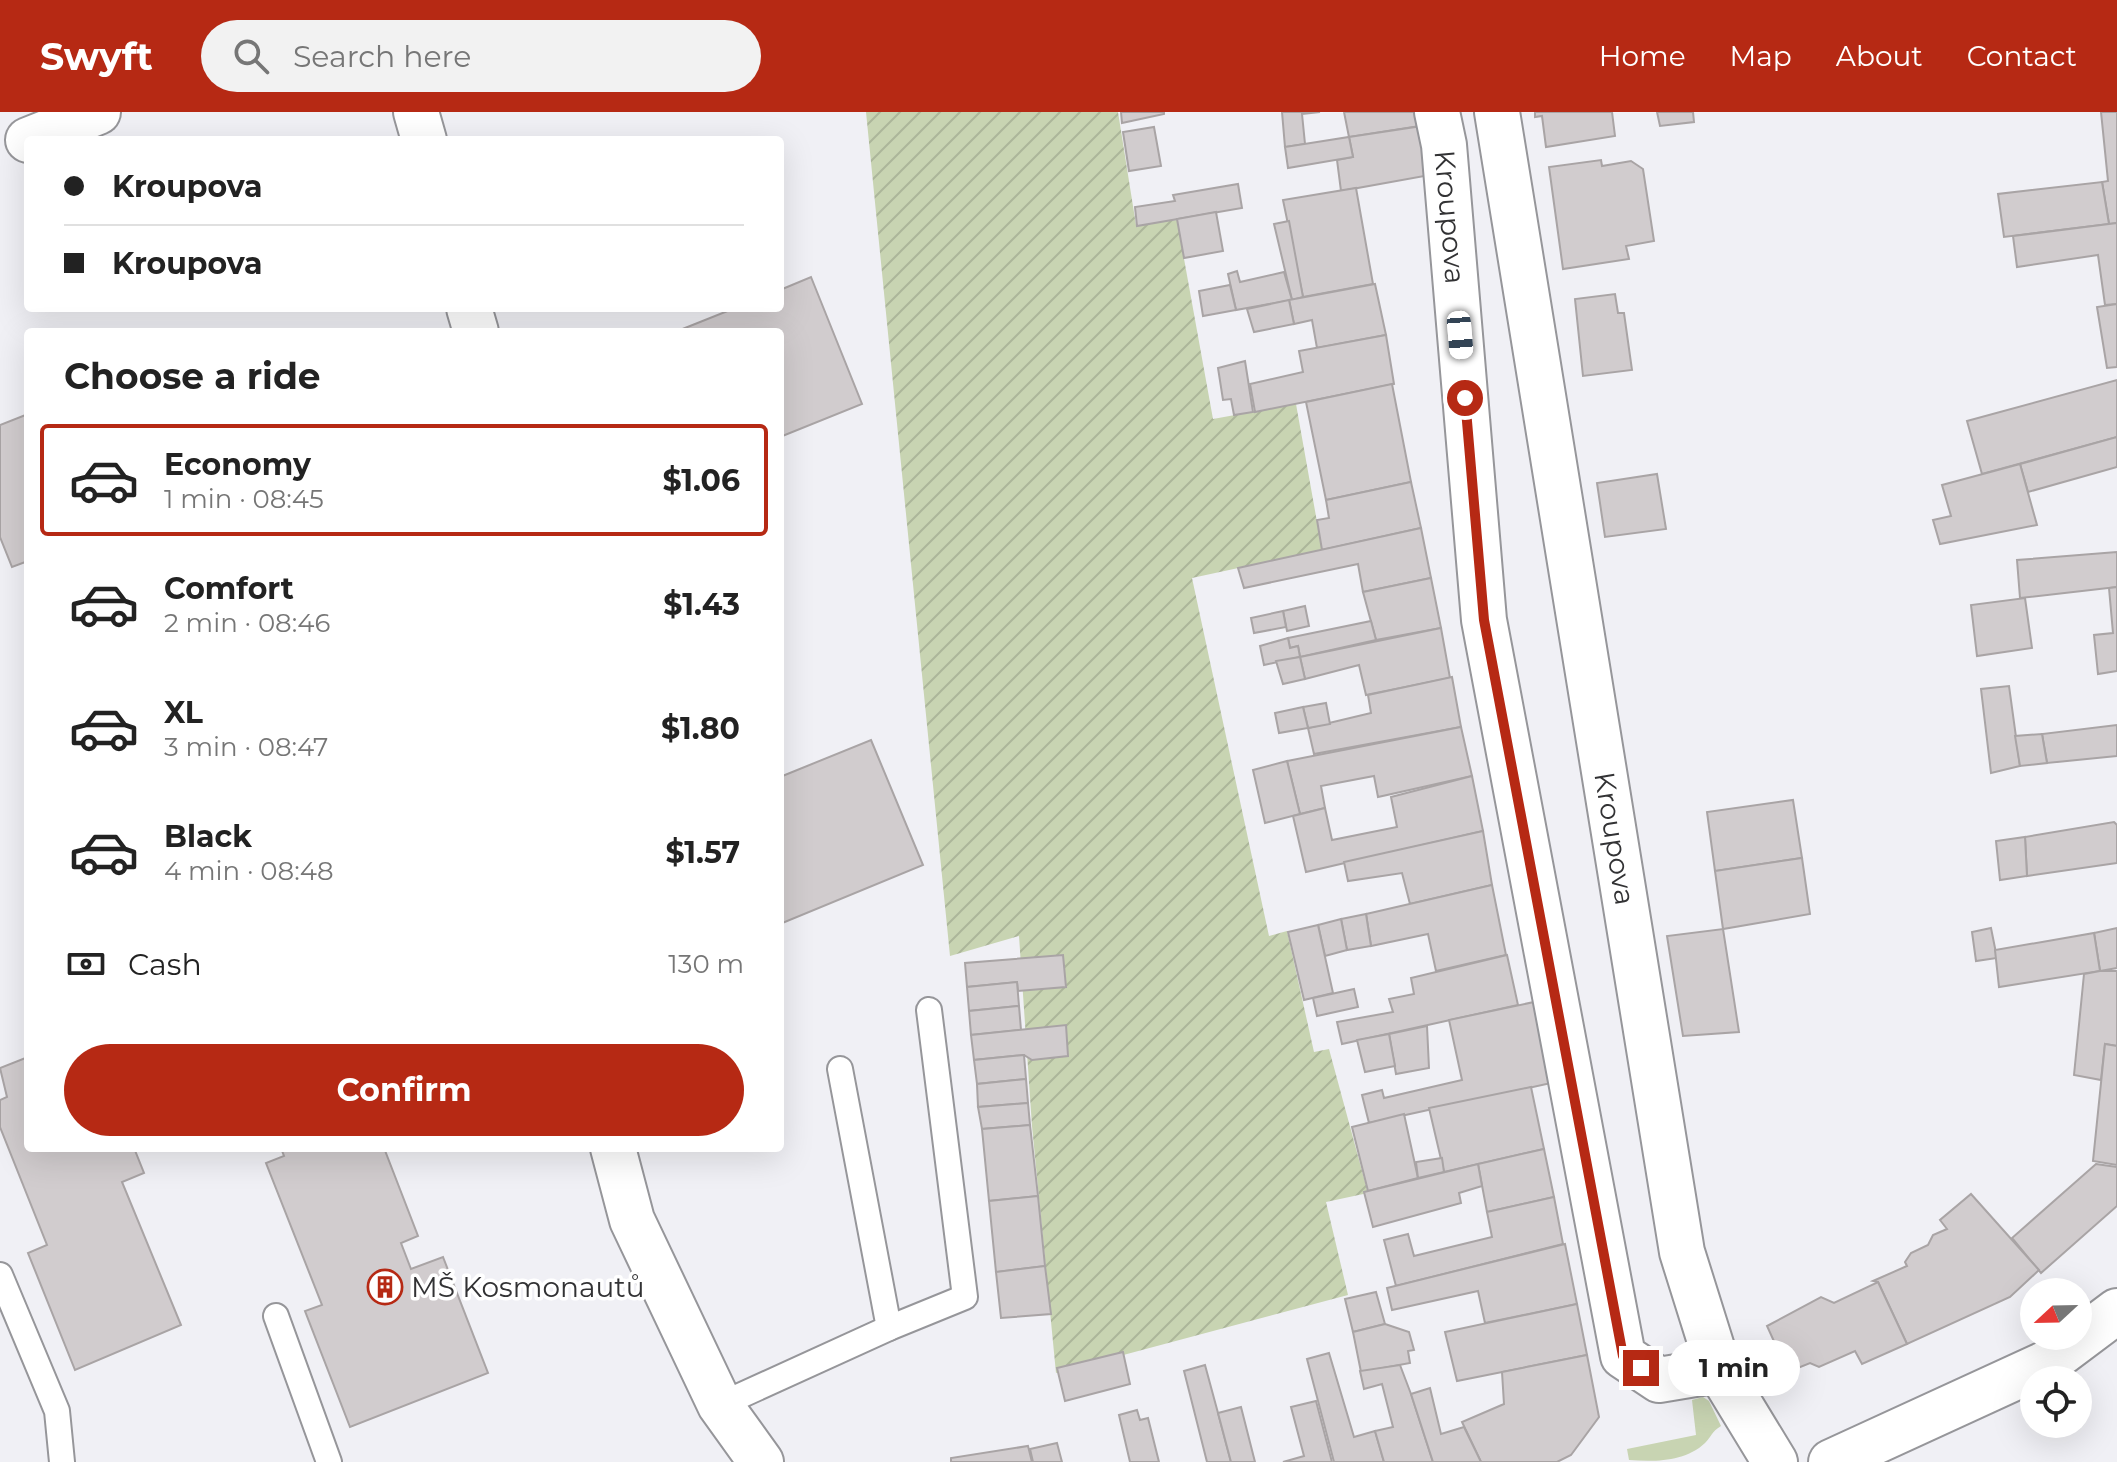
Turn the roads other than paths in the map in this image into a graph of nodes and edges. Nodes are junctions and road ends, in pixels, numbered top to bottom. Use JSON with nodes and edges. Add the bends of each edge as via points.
{"nodes":[{"id":1,"x":98,"y":112,"type":"edge"},
{"id":2,"x":416,"y":112,"type":"edge"},
{"id":3,"x":1437,"y":112,"type":"edge"},
{"id":4,"x":1497,"y":112,"type":"edge"},
{"id":5,"x":38,"y":136,"type":"edge"},
{"id":6,"x":423,"y":136,"type":"edge"},
{"id":7,"x":24,"y":142,"type":"edge"},
{"id":8,"x":0,"y":151,"type":"edge"},
{"id":9,"x":929,"y":1010,"type":"dead end"},
{"id":10,"x":840,"y":1069,"type":"dead end"},
{"id":11,"x":614,"y":1152,"type":"edge"},
{"id":12,"x":0,"y":1275,"type":"edge"},
{"id":13,"x":2117,"y":1311,"type":"edge"},
{"id":14,"x":276,"y":1316,"type":"dead end"},
{"id":15,"x":889,"y":1328,"type":"junction"},
{"id":16,"x":1719,"y":1370,"type":"junction"},
{"id":17,"x":720,"y":1405,"type":"junction"},
{"id":18,"x":62,"y":1462,"type":"edge"},
{"id":19,"x":329,"y":1462,"type":"edge"},
{"id":20,"x":761,"y":1462,"type":"edge"},
{"id":21,"x":1775,"y":1462,"type":"edge"},
{"id":22,"x":1831,"y":1462,"type":"edge"}],
"edges":[{"from":1,"to":5,"type":"street"},
{"from":2,"to":6,"type":"street"},
{"from":3,"to":16,"type":"street","name":"Kroupova","via":[[1484,620],[1623,1356],[1659,1380]]},
{"from":4,"to":16,"type":"street","name":"Kroupova","via":[[1682,1252]]},
{"from":7,"to":8,"type":"street"},
{"from":9,"to":15,"type":"lane","via":[[965,1297]]},
{"from":10,"to":15,"type":"lane"},
{"from":11,"to":17,"type":"street","via":[[632,1220]]},
{"from":12,"to":18,"type":"lane","via":[[57,1411]]},
{"from":13,"to":22,"type":"street","via":[[2049,1362]]},
{"from":14,"to":19,"type":"lane"},
{"from":15,"to":17,"type":"lane"},
{"from":16,"to":21,"type":"street","name":"Kroupova"},
{"from":17,"to":20,"type":"street"}]}
